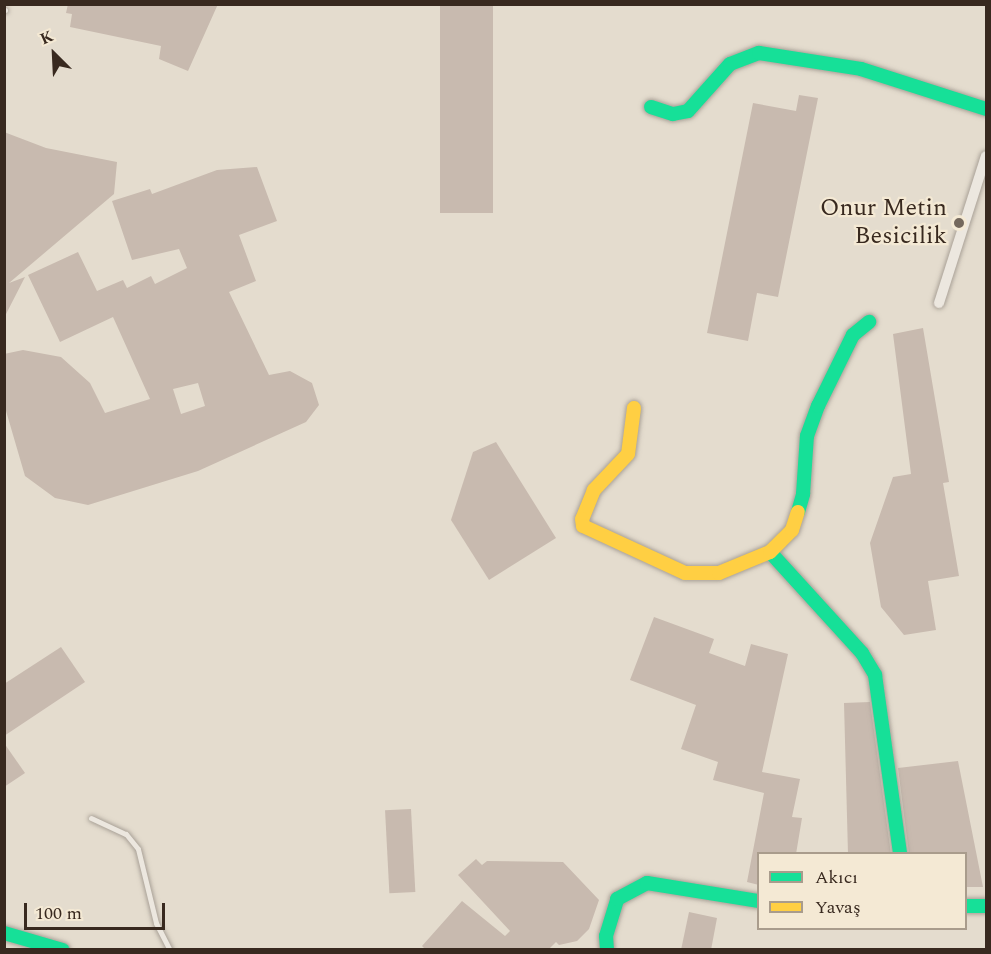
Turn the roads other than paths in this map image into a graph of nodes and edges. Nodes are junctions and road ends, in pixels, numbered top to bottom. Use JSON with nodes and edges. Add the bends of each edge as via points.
{"nodes":[{"id":1,"x":651,"y":107,"type":"dead end"},
{"id":2,"x":987,"y":110,"type":"edge"},
{"id":3,"x":987,"y":156,"type":"edge"},
{"id":4,"x":939,"y":303,"type":"dead end"},
{"id":5,"x":869,"y":322,"type":"dead end"},
{"id":6,"x":634,"y":408,"type":"dead end"},
{"id":7,"x":770,"y":552,"type":"junction"},
{"id":8,"x":91,"y":818,"type":"dead end"},
{"id":9,"x":900,"y":852,"type":"edge"},
{"id":10,"x":757,"y":901,"type":"edge"},
{"id":11,"x":967,"y":906,"type":"edge"},
{"id":12,"x":987,"y":906,"type":"edge"},
{"id":13,"x":4,"y":933,"type":"edge"},
{"id":14,"x":63,"y":950,"type":"edge"},
{"id":15,"x":170,"y":950,"type":"edge"},
{"id":16,"x":607,"y":950,"type":"edge"}],
"edges":[{"from":1,"to":2,"type":"street","via":[[673,114],[688,111],[730,64],[759,52],[861,69]]},
{"from":3,"to":4,"type":"street"},
{"from":5,"to":7,"type":"street","via":[[854,335],[818,406],[807,436],[803,494],[796,522]]},
{"from":6,"to":7,"type":"street","via":[[628,454],[590,496],[582,519],[585,529],[693,575],[719,573]]},
{"from":7,"to":9,"type":"street","via":[[862,653],[875,675]]},
{"from":8,"to":15,"type":"lane","via":[[126,834],[138,849],[156,923]]},
{"from":10,"to":16,"type":"street","via":[[647,883],[617,899],[606,936]]},
{"from":11,"to":12,"type":"street"},
{"from":13,"to":14,"type":"street"}]}
